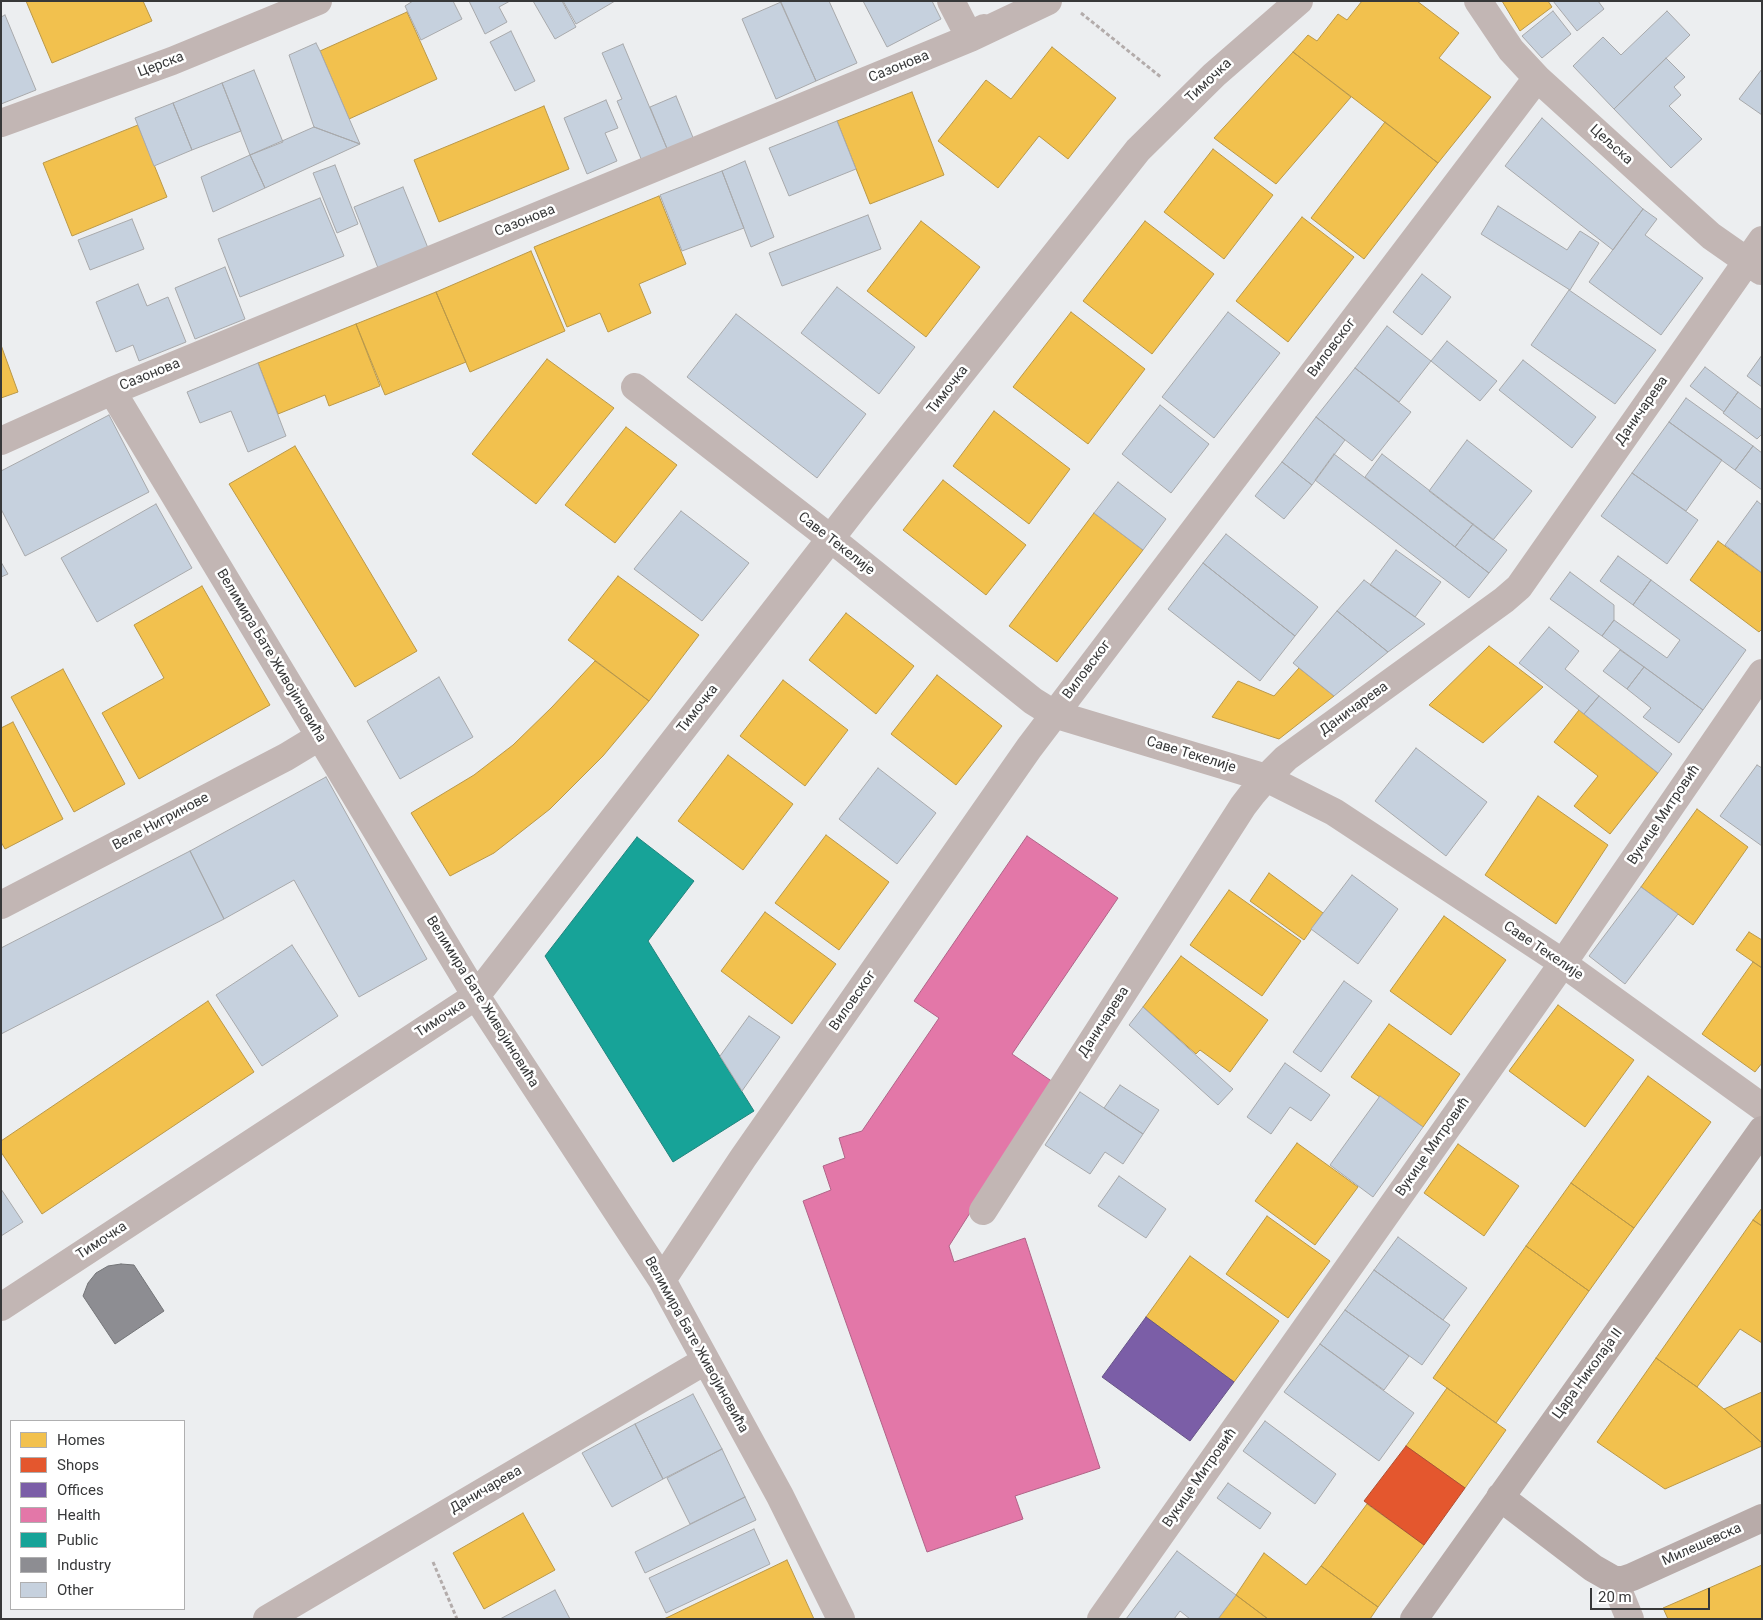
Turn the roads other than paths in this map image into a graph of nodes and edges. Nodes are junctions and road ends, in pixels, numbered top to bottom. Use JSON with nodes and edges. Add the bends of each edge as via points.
{"nodes":[{"id":1,"x":318,"y":1,"type":"edge"},
{"id":2,"x":951,"y":1,"type":"edge"},
{"id":3,"x":1019,"y":1,"type":"edge"},
{"id":4,"x":1299,"y":1,"type":"edge"},
{"id":5,"x":1478,"y":1,"type":"edge"},
{"id":6,"x":1061,"y":4,"type":"edge"},
{"id":7,"x":970,"y":38,"type":"junction"},
{"id":8,"x":1537,"y":78,"type":"junction"},
{"id":9,"x":1,"y":123,"type":"edge"},
{"id":10,"x":1762,"y":240,"type":"edge"},
{"id":11,"x":1754,"y":267,"type":"edge"},
{"id":12,"x":635,"y":388,"type":"dead end"},
{"id":13,"x":112,"y":391,"type":"junction"},
{"id":14,"x":1,"y":441,"type":"edge"},
{"id":15,"x":830,"y":538,"type":"junction"},
{"id":16,"x":1762,"y":673,"type":"edge"},
{"id":17,"x":1054,"y":714,"type":"junction"},
{"id":18,"x":319,"y":737,"type":"junction"},
{"id":19,"x":1266,"y":778,"type":"junction"},
{"id":20,"x":1,"y":906,"type":"edge"},
{"id":21,"x":1563,"y":964,"type":"junction"},
{"id":22,"x":476,"y":996,"type":"junction"},
{"id":23,"x":1762,"y":1107,"type":"edge"},
{"id":24,"x":1762,"y":1130,"type":"edge"},
{"id":25,"x":983,"y":1211,"type":"dead end"},
{"id":26,"x":662,"y":1280,"type":"junction"},
{"id":27,"x":1,"y":1307,"type":"edge"},
{"id":28,"x":705,"y":1361,"type":"junction"},
{"id":29,"x":1500,"y":1497,"type":"junction"},
{"id":30,"x":1762,"y":1518,"type":"edge"},
{"id":31,"x":1614,"y":1580,"type":"junction"},
{"id":32,"x":267,"y":1619,"type":"edge"},
{"id":33,"x":841,"y":1619,"type":"edge"},
{"id":34,"x":1101,"y":1619,"type":"edge"},
{"id":35,"x":1414,"y":1619,"type":"edge"},
{"id":36,"x":1630,"y":1619,"type":"edge"}],
"edges":[{"from":1,"to":9,"type":"street","name":"Церска","via":[[172,61]]},
{"from":2,"to":7,"type":"street"},
{"from":3,"to":7,"type":"street"},
{"from":4,"to":15,"type":"street","name":"Тимочка","via":[[1214,75],[1138,150]]},
{"from":5,"to":8,"type":"street","name":"Цељска","via":[[1511,50]]},
{"from":6,"to":7,"type":"street","name":"Сазонова"},
{"from":7,"to":13,"type":"street","name":"Сазонова"},
{"from":8,"to":11,"type":"street","name":"Цељска","via":[[1711,236]]},
{"from":8,"to":17,"type":"street","name":"Виловског"},
{"from":10,"to":11,"type":"street","name":"Даничарева"},
{"from":11,"to":19,"type":"street","name":"Даничарева","via":[[1519,587],[1286,758]]},
{"from":12,"to":15,"type":"street","name":"Саве Текелије"},
{"from":13,"to":14,"type":"street","name":"Сазонова"},
{"from":13,"to":18,"type":"street","name":"Велимира Бате Живојиновића"},
{"from":15,"to":17,"type":"street","name":"Саве Текелије","via":[[1033,701]]},
{"from":15,"to":22,"type":"street","name":"Тимочка"},
{"from":16,"to":21,"type":"street","name":"Вукице Митровић"},
{"from":17,"to":19,"type":"street","name":"Саве Текелије"},
{"from":17,"to":26,"type":"street","name":"Виловског"},
{"from":18,"to":20,"type":"street","name":"Веле Нигринове"},
{"from":18,"to":22,"type":"street","name":"Велимира Бате Живојиновића"},
{"from":19,"to":21,"type":"street","name":"Саве Текелије","via":[[1334,812]]},
{"from":19,"to":25,"type":"street","name":"Даничарева","via":[[1244,806]]},
{"from":21,"to":23,"type":"street","name":"Саве Текелије"},
{"from":21,"to":34,"type":"street","name":"Вукице Митровић"},
{"from":22,"to":26,"type":"street","name":"Велимира Бате Живојиновића"},
{"from":22,"to":27,"type":"street","name":"Тимочка"},
{"from":24,"to":29,"type":"main road","name":"Цара Николаја II"},
{"from":26,"to":28,"type":"street","name":"Велимира Бате Живојиновића"},
{"from":28,"to":32,"type":"street","name":"Даничарева"},
{"from":28,"to":33,"type":"street","name":"Велимира Бате Живојиновића","via":[[780,1496]]},
{"from":29,"to":31,"type":"main road"},
{"from":29,"to":35,"type":"main road","name":"Цара Николаја II"},
{"from":30,"to":31,"type":"main road","name":"Милешевска","via":[[1632,1577]]},
{"from":31,"to":36,"type":"street"}]}
